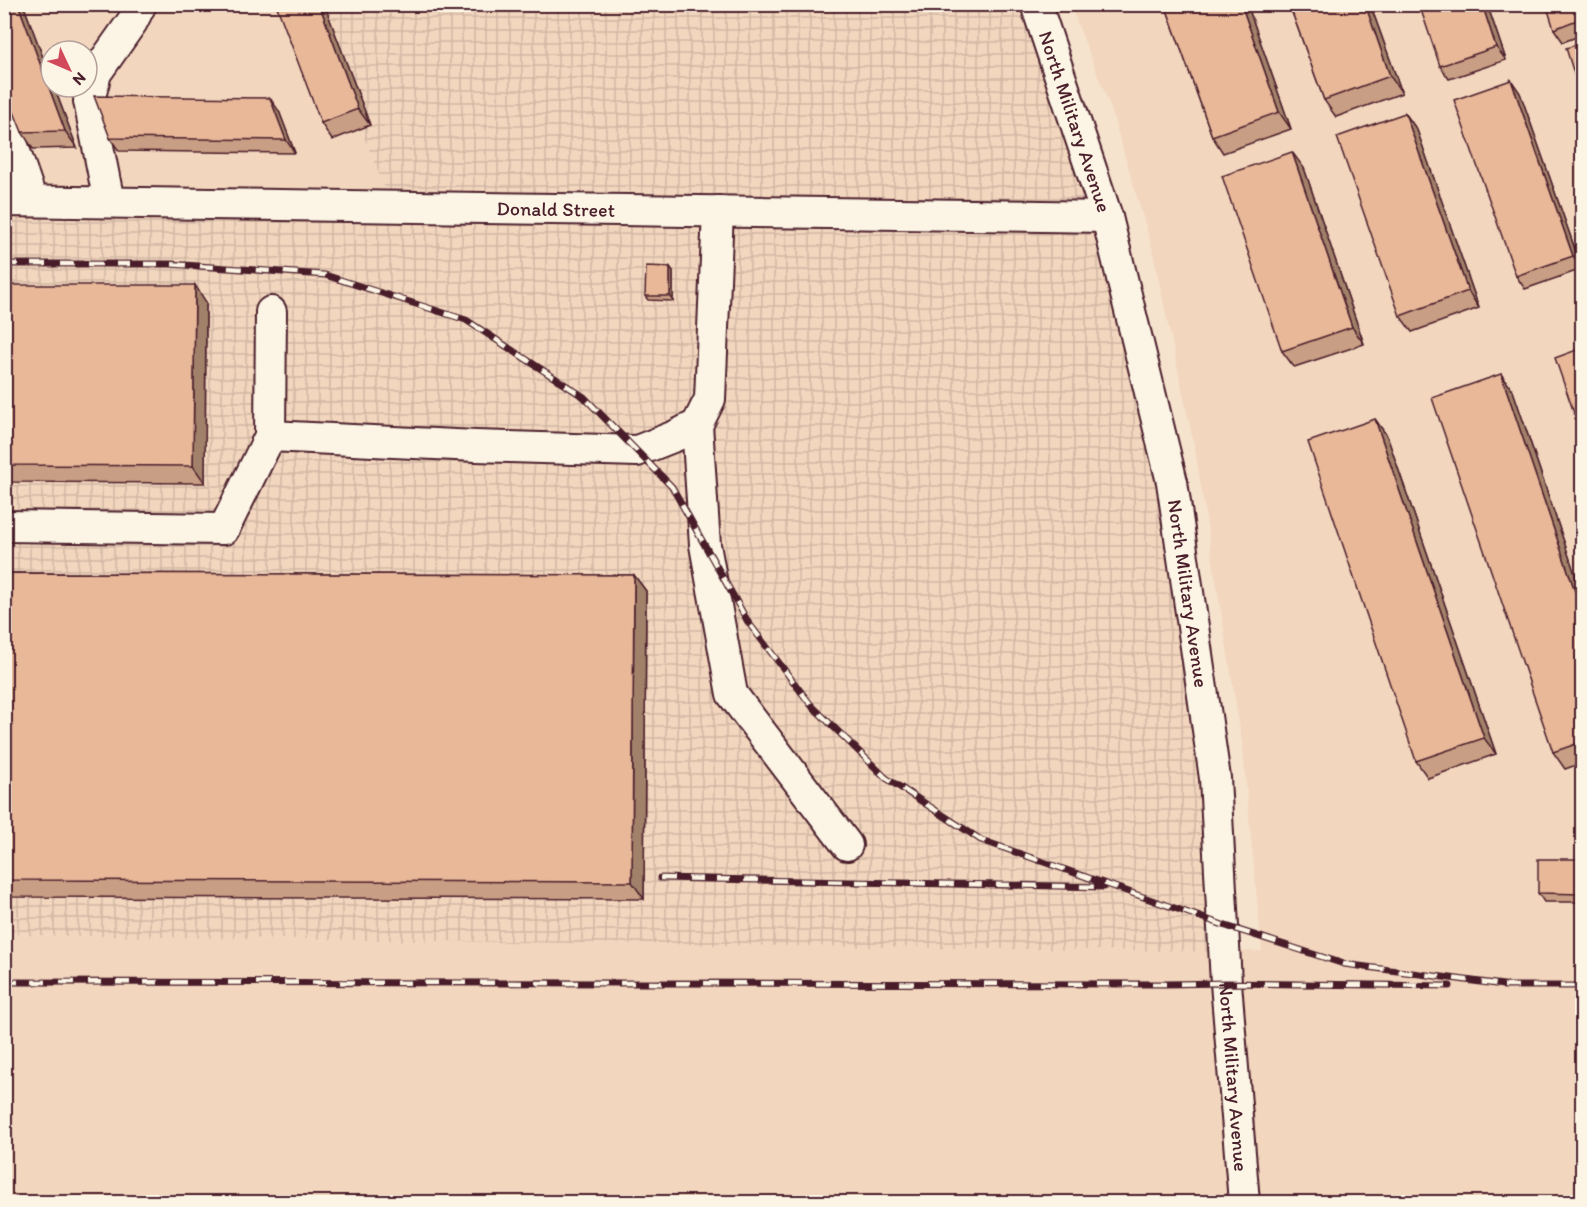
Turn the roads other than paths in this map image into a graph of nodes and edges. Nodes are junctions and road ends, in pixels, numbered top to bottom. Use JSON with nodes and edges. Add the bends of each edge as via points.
{"nodes":[{"id":1,"x":141,"y":4,"type":"edge"},
{"id":2,"x":1036,"y":4,"type":"edge"},
{"id":3,"x":4,"y":120,"type":"edge"},
{"id":4,"x":18,"y":201,"type":"edge"},
{"id":5,"x":109,"y":202,"type":"junction"},
{"id":6,"x":718,"y":211,"type":"junction"},
{"id":7,"x":1107,"y":217,"type":"junction"},
{"id":8,"x":271,"y":312,"type":"dead end"},
{"id":9,"x":697,"y":425,"type":"junction"},
{"id":10,"x":270,"y":436,"type":"junction"},
{"id":11,"x":4,"y":526,"type":"edge"},
{"id":12,"x":847,"y":845,"type":"dead end"},
{"id":13,"x":1244,"y":1203,"type":"edge"}],
"edges":[{"from":1,"to":5,"type":"street","via":[[96,73],[89,101]]},
{"from":2,"to":7,"type":"street","name":"North Military Avenue"},
{"from":3,"to":4,"type":"street"},
{"from":4,"to":5,"type":"street","name":"Donald Street"},
{"from":5,"to":6,"type":"street","name":"Donald Street"},
{"from":6,"to":7,"type":"street","name":"Donald Street"},
{"from":6,"to":9,"type":"street","via":[[710,399]]},
{"from":7,"to":13,"type":"street","name":"North Military Avenue","via":[[1172,482],[1215,778]]},
{"from":8,"to":10,"type":"street"},
{"from":9,"to":10,"type":"street","via":[[637,451]]},
{"from":9,"to":12,"type":"street","via":[[705,545],[732,694]]},
{"from":10,"to":11,"type":"street","via":[[224,529]]}]}
